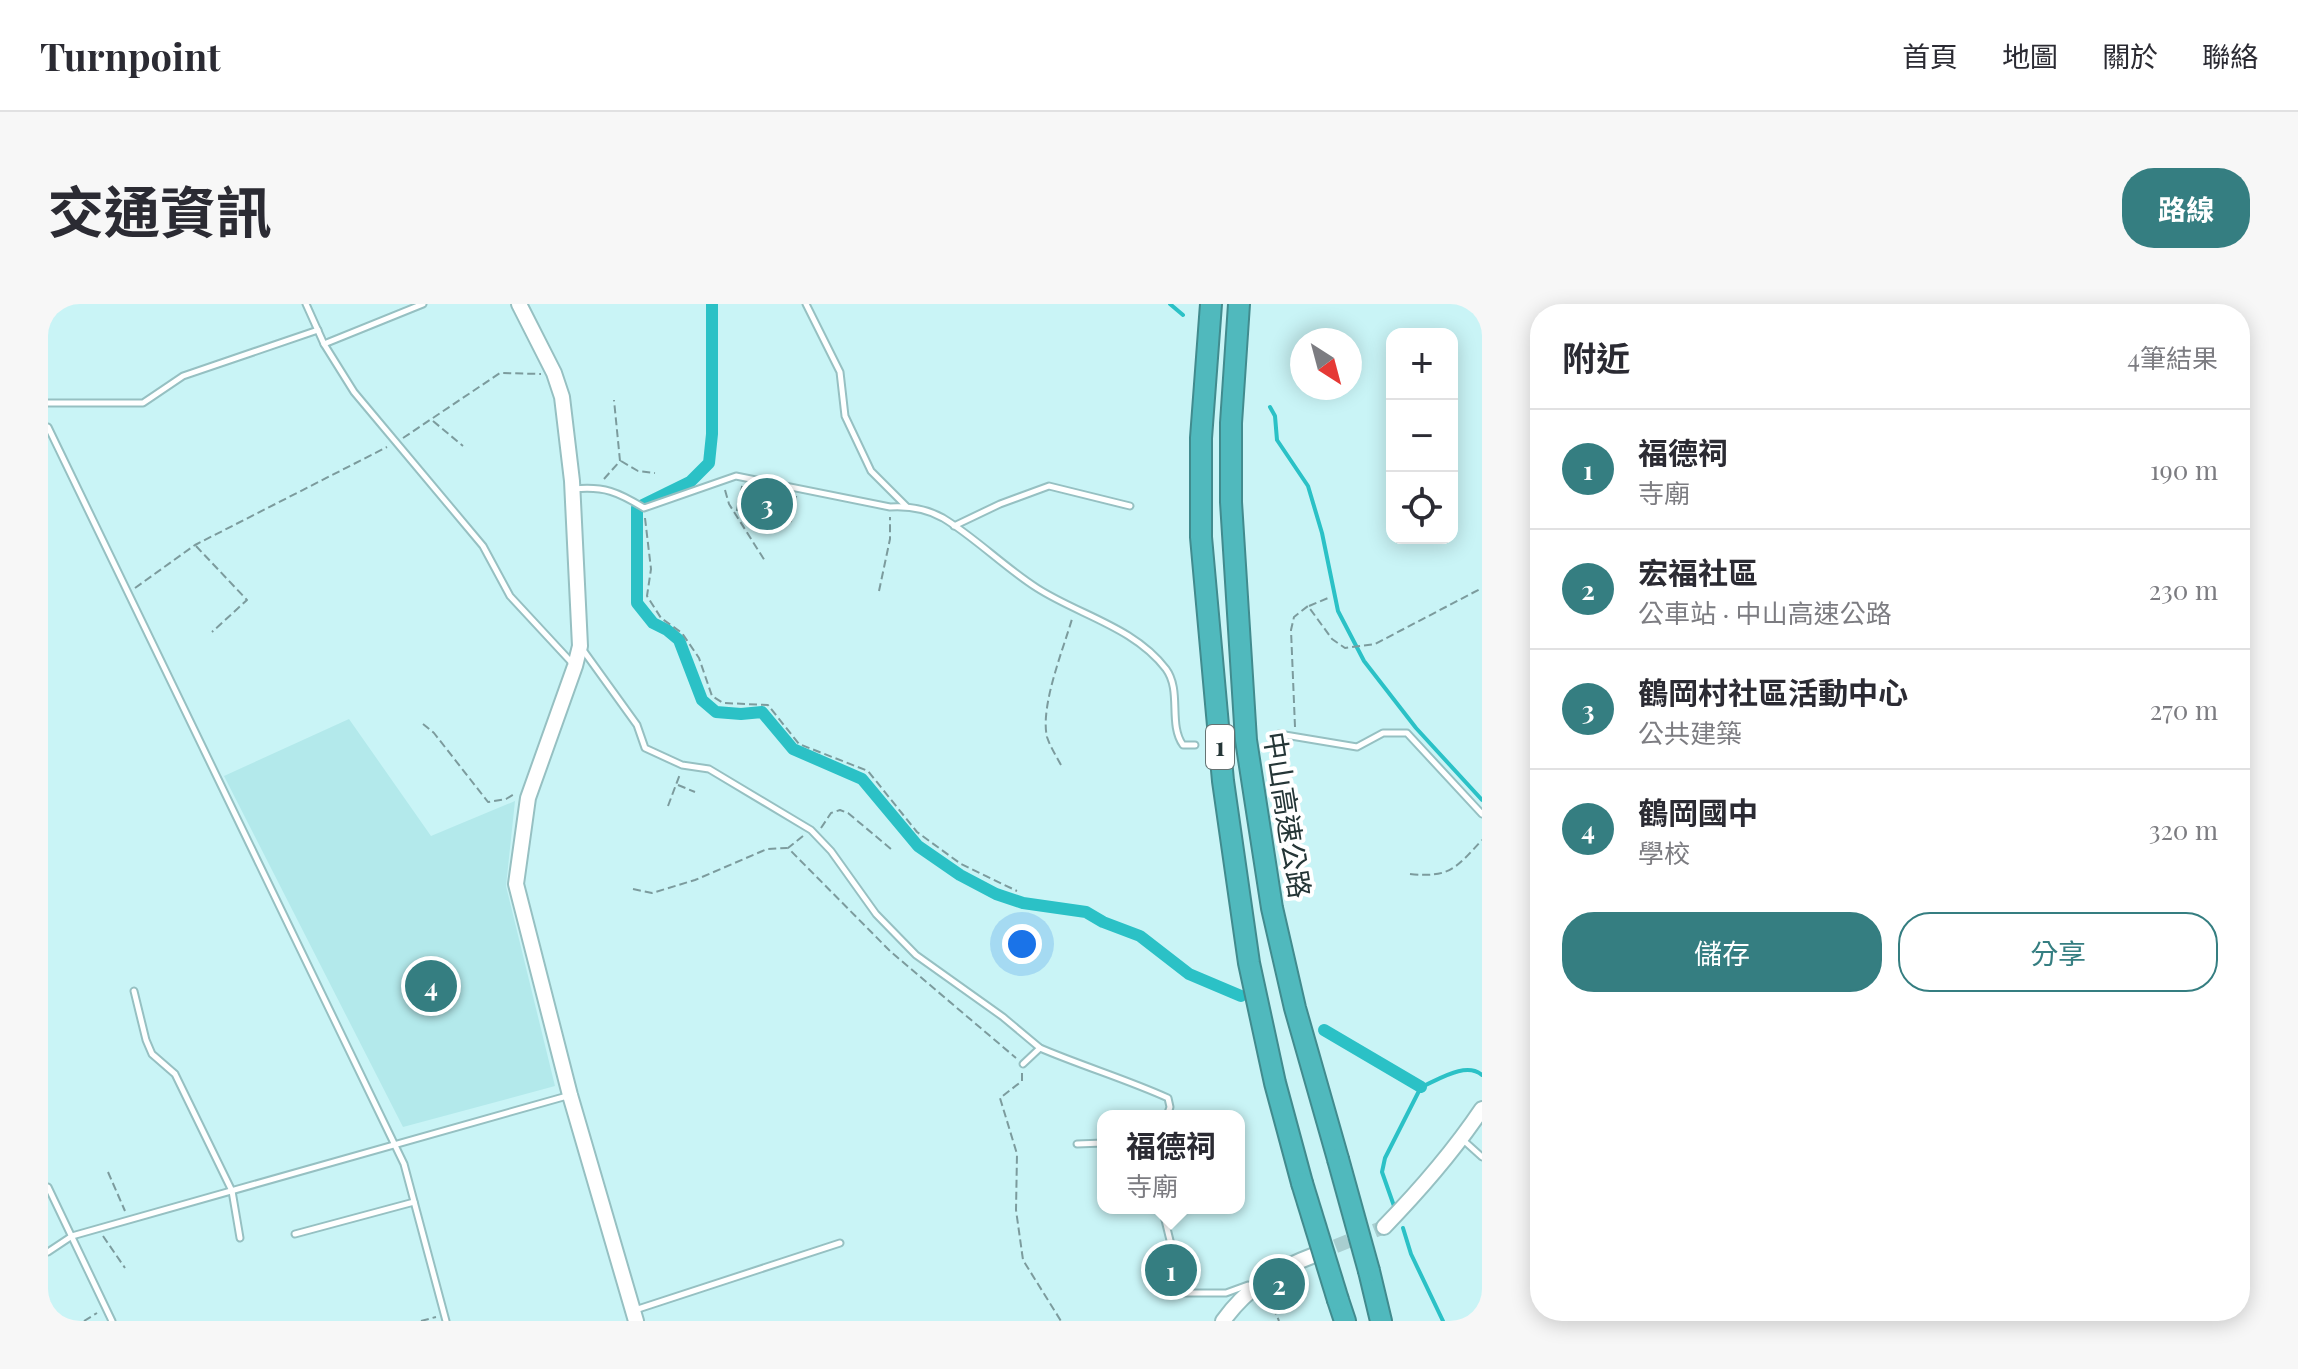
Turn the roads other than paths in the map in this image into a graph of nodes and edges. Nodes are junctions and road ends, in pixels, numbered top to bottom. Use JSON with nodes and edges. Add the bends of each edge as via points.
{"nodes":[{"id":1,"x":306,"y":304,"type":"edge"},
{"id":2,"x":423,"y":304,"type":"edge"},
{"id":3,"x":519,"y":304,"type":"edge"},
{"id":4,"x":806,"y":304,"type":"edge"},
{"id":5,"x":1211,"y":304,"type":"edge"},
{"id":6,"x":1239,"y":304,"type":"edge"},
{"id":7,"x":318,"y":330,"type":"junction"},
{"id":8,"x":324,"y":344,"type":"junction"},
{"id":9,"x":48,"y":403,"type":"edge"},
{"id":10,"x":48,"y":427,"type":"edge"},
{"id":11,"x":572,"y":489,"type":"junction"},
{"id":12,"x":906,"y":506,"type":"junction"},
{"id":13,"x":1130,"y":506,"type":"dead end"},
{"id":14,"x":954,"y":526,"type":"junction"},
{"id":15,"x":580,"y":646,"type":"junction"},
{"id":16,"x":575,"y":666,"type":"junction"},
{"id":17,"x":1279,"y":734,"type":"dead end"},
{"id":18,"x":1195,"y":745,"type":"dead end"},
{"id":19,"x":1482,"y":814,"type":"edge"},
{"id":20,"x":134,"y":991,"type":"dead end"},
{"id":21,"x":1040,"y":1048,"type":"junction"},
{"id":22,"x":1023,"y":1064,"type":"road end"},
{"id":23,"x":570,"y":1095,"type":"junction"},
{"id":24,"x":1482,"y":1109,"type":"edge"},
{"id":25,"x":1169,"y":1110,"type":"edge"},
{"id":26,"x":1462,"y":1139,"type":"junction"},
{"id":27,"x":1097,"y":1143,"type":"edge"},
{"id":28,"x":1077,"y":1144,"type":"dead end"},
{"id":29,"x":395,"y":1145,"type":"junction"},
{"id":30,"x":1482,"y":1157,"type":"edge"},
{"id":31,"x":48,"y":1187,"type":"edge"},
{"id":32,"x":232,"y":1191,"type":"junction"},
{"id":33,"x":414,"y":1202,"type":"junction"},
{"id":34,"x":1163,"y":1214,"type":"edge"},
{"id":35,"x":1384,"y":1227,"type":"tunnel mouth"},
{"id":36,"x":295,"y":1234,"type":"dead end"},
{"id":37,"x":72,"y":1236,"type":"junction"},
{"id":38,"x":240,"y":1238,"type":"dead end"},
{"id":39,"x":840,"y":1243,"type":"dead end"},
{"id":40,"x":48,"y":1252,"type":"edge"},
{"id":41,"x":1312,"y":1256,"type":"tunnel mouth"},
{"id":42,"x":1261,"y":1281,"type":"junction"},
{"id":43,"x":635,"y":1316,"type":"edge"},
{"id":44,"x":446,"y":1318,"type":"edge"},
{"id":45,"x":112,"y":1321,"type":"edge"},
{"id":46,"x":1223,"y":1321,"type":"edge"},
{"id":47,"x":1345,"y":1321,"type":"edge"},
{"id":48,"x":1381,"y":1321,"type":"edge"}],
"edges":[{"from":1,"to":7,"type":"lane"},
{"from":2,"to":8,"type":"lane"},
{"from":3,"to":11,"type":"street","via":[[562,397]]},
{"from":4,"to":12,"type":"lane","via":[[840,372],[845,416],[871,471]]},
{"from":5,"to":47,"type":"highway","name":"中山高速公路","number":"1","bridge":true,"via":[[1201,438],[1201,537],[1223,781],[1249,963],[1275,1083]]},
{"from":6,"to":48,"type":"highway","name":"中山高速公路","number":"1","bridge":true,"via":[[1231,502],[1246,740],[1272,908],[1295,1008]]},
{"from":7,"to":8,"type":"lane"},
{"from":7,"to":9,"type":"lane","via":[[183,376],[143,403]]},
{"from":8,"to":16,"type":"lane","via":[[354,392],[483,546],[510,596]]},
{"from":10,"to":29,"type":"lane"},
{"from":11,"to":12,"type":"lane","via":[[599,486],[644,508],[736,476]]},
{"from":11,"to":15,"type":"street"},
{"from":12,"to":14,"type":"lane"},
{"from":13,"to":14,"type":"lane","via":[[1049,486]]},
{"from":14,"to":18,"type":"lane","via":[[1036,588],[1112,625],[1148,652],[1172,679],[1177,737],[1183,745]]},
{"from":15,"to":16,"type":"street"},
{"from":15,"to":21,"type":"lane","via":[[637,725],[645,748],[682,765],[709,769],[811,830],[876,914],[916,955]]},
{"from":16,"to":23,"type":"street","via":[[528,798],[516,884]]},
{"from":17,"to":19,"type":"lane","via":[[1357,747],[1383,733],[1407,733]]},
{"from":20,"to":32,"type":"lane","via":[[152,1054],[175,1074]]},
{"from":21,"to":22,"type":"lane"},
{"from":21,"to":25,"type":"lane","via":[[1168,1098]]},
{"from":23,"to":29,"type":"lane"},
{"from":23,"to":43,"type":"street"},
{"from":24,"to":26,"type":"street"},
{"from":26,"to":30,"type":"lane"},
{"from":26,"to":35,"type":"street"},
{"from":27,"to":28,"type":"lane"},
{"from":29,"to":32,"type":"lane"},
{"from":29,"to":33,"type":"lane"},
{"from":31,"to":37,"type":"lane"},
{"from":32,"to":37,"type":"lane"},
{"from":32,"to":38,"type":"lane"},
{"from":33,"to":36,"type":"lane"},
{"from":33,"to":44,"type":"lane"},
{"from":34,"to":42,"type":"lane","via":[[1183,1293],[1226,1293]]},
{"from":37,"to":40,"type":"lane"},
{"from":37,"to":45,"type":"lane"},
{"from":39,"to":43,"type":"lane"},
{"from":41,"to":42,"type":"street"},
{"from":42,"to":46,"type":"street"}]}
